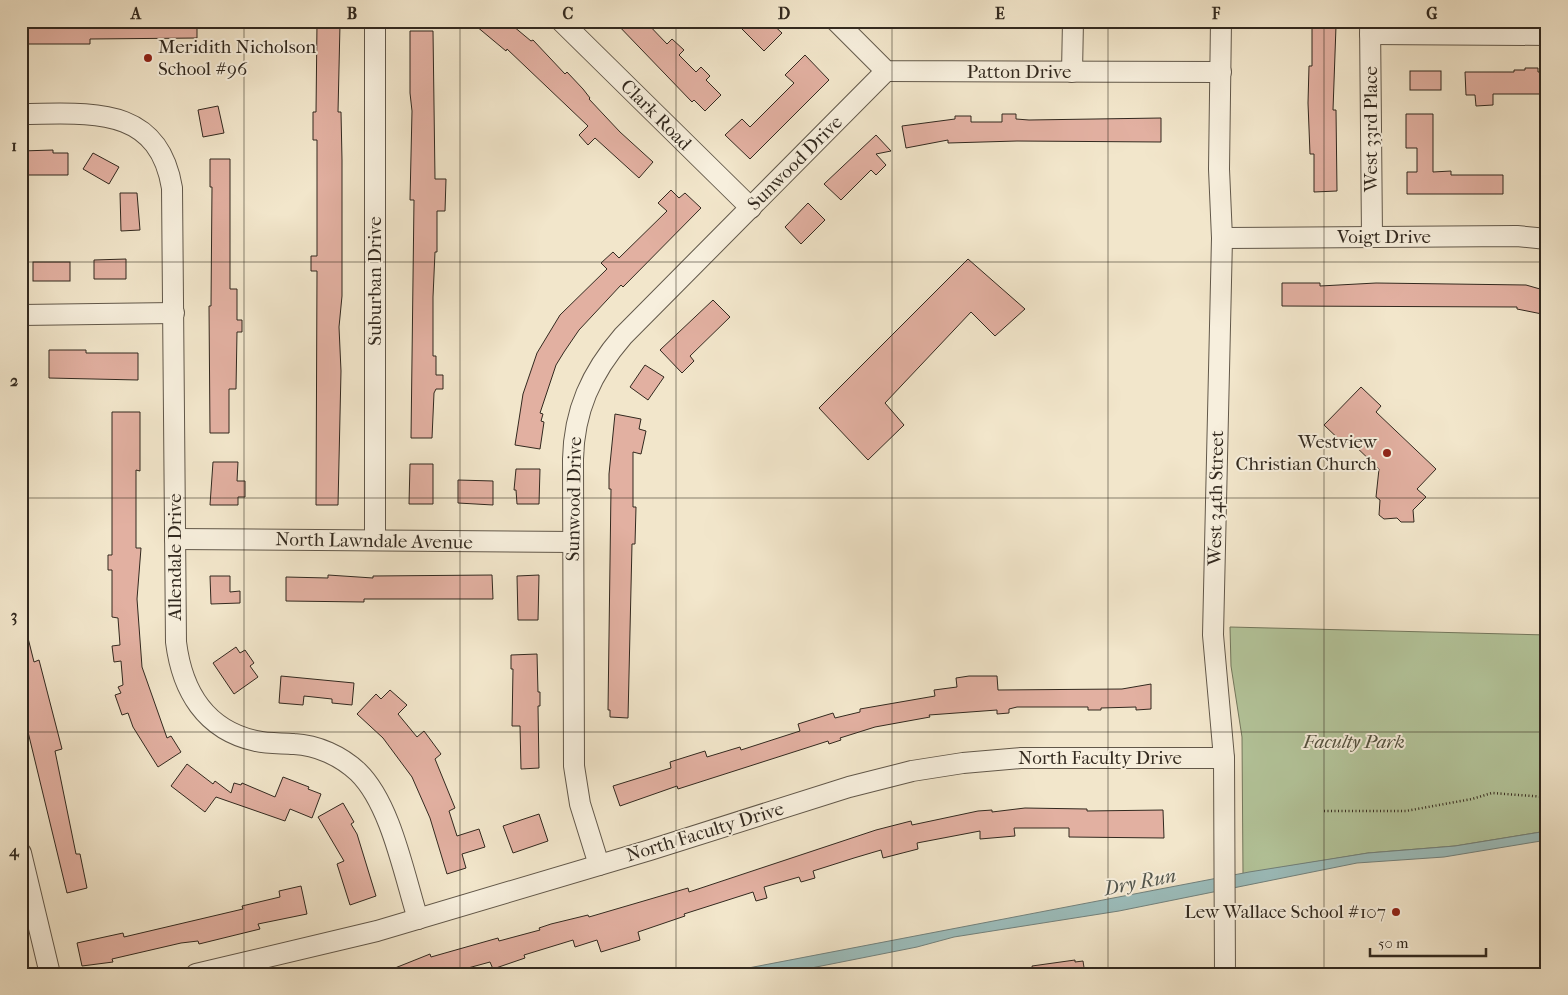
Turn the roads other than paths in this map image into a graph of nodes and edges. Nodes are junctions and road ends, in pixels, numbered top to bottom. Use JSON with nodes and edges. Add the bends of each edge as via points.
{"nodes":[{"id":1,"x":375,"y":21,"type":"edge"},
{"id":2,"x":561,"y":21,"type":"edge"},
{"id":3,"x":836,"y":21,"type":"edge"},
{"id":4,"x":1073,"y":21,"type":"edge"},
{"id":5,"x":1221,"y":21,"type":"edge"},
{"id":6,"x":1370,"y":28,"type":"edge"},
{"id":7,"x":1547,"y":35,"type":"edge"},
{"id":8,"x":886,"y":71,"type":"junction"},
{"id":9,"x":1072,"y":72,"type":"junction"},
{"id":10,"x":1221,"y":72,"type":"junction"},
{"id":11,"x":21,"y":114,"type":"edge"},
{"id":12,"x":751,"y":208,"type":"junction"},
{"id":13,"x":1372,"y":237,"type":"junction"},
{"id":14,"x":1222,"y":238,"type":"junction"},
{"id":15,"x":1547,"y":239,"type":"edge"},
{"id":16,"x":174,"y":313,"type":"junction"},
{"id":17,"x":21,"y":315,"type":"edge"},
{"id":18,"x":175,"y":539,"type":"junction"},
{"id":19,"x":375,"y":540,"type":"junction"},
{"id":20,"x":573,"y":542,"type":"junction"},
{"id":21,"x":1224,"y":758,"type":"junction"},
{"id":22,"x":21,"y":853,"type":"edge"},
{"id":23,"x":599,"y":865,"type":"junction"},
{"id":24,"x":418,"y":919,"type":"junction"},
{"id":25,"x":50,"y":974,"type":"edge"},
{"id":26,"x":196,"y":974,"type":"edge"},
{"id":27,"x":1225,"y":974,"type":"edge"}],
"edges":[{"from":1,"to":19,"type":"street","name":"Suburban Drive"},
{"from":2,"to":12,"type":"street","name":"Clark Road"},
{"from":3,"to":8,"type":"street"},
{"from":4,"to":9,"type":"street"},
{"from":5,"to":10,"type":"street","name":"West 34th Street"},
{"from":6,"to":7,"type":"street"},
{"from":6,"to":13,"type":"street","name":"West 33rd Place"},
{"from":8,"to":9,"type":"street","name":"Patton Drive"},
{"from":8,"to":12,"type":"street","name":"Sunwood Drive"},
{"from":9,"to":10,"type":"street","name":"Patton Drive"},
{"from":10,"to":14,"type":"street","name":"West 34th Street","via":[[1219,169]]},
{"from":11,"to":16,"type":"street","name":"Allendale Drive","via":[[110,116],[131,124],[148,137],[165,161],[172,188]]},
{"from":12,"to":20,"type":"street","name":"Sunwood Drive","via":[[623,336],[596,370],[582,403],[574,438]]},
{"from":13,"to":14,"type":"street","name":"Voigt Drive"},
{"from":13,"to":15,"type":"street","name":"Voigt Drive","via":[[1521,236]]},
{"from":14,"to":21,"type":"street","name":"West 34th Street","via":[[1213,635]]},
{"from":16,"to":17,"type":"street"},
{"from":16,"to":18,"type":"street","name":"Allendale Drive"},
{"from":18,"to":19,"type":"street","name":"North Lawndale Avenue"},
{"from":18,"to":24,"type":"street","name":"Allendale Drive","via":[[176,642],[188,690],[211,718],[229,731],[256,741],[321,749],[346,762],[362,776],[382,806]]},
{"from":19,"to":20,"type":"street","name":"North Lawndale Avenue"},
{"from":20,"to":23,"type":"street","name":"Sunwood Drive","via":[[574,766],[580,804]]},
{"from":21,"to":23,"type":"street","name":"North Faculty Drive","via":[[1021,758],[927,768],[849,787]]},
{"from":21,"to":27,"type":"street","name":"West 34th Street"},
{"from":22,"to":25,"type":"street"},
{"from":23,"to":24,"type":"street","name":"North Faculty Drive"},
{"from":24,"to":26,"type":"street","name":"North Faculty Drive"}]}
